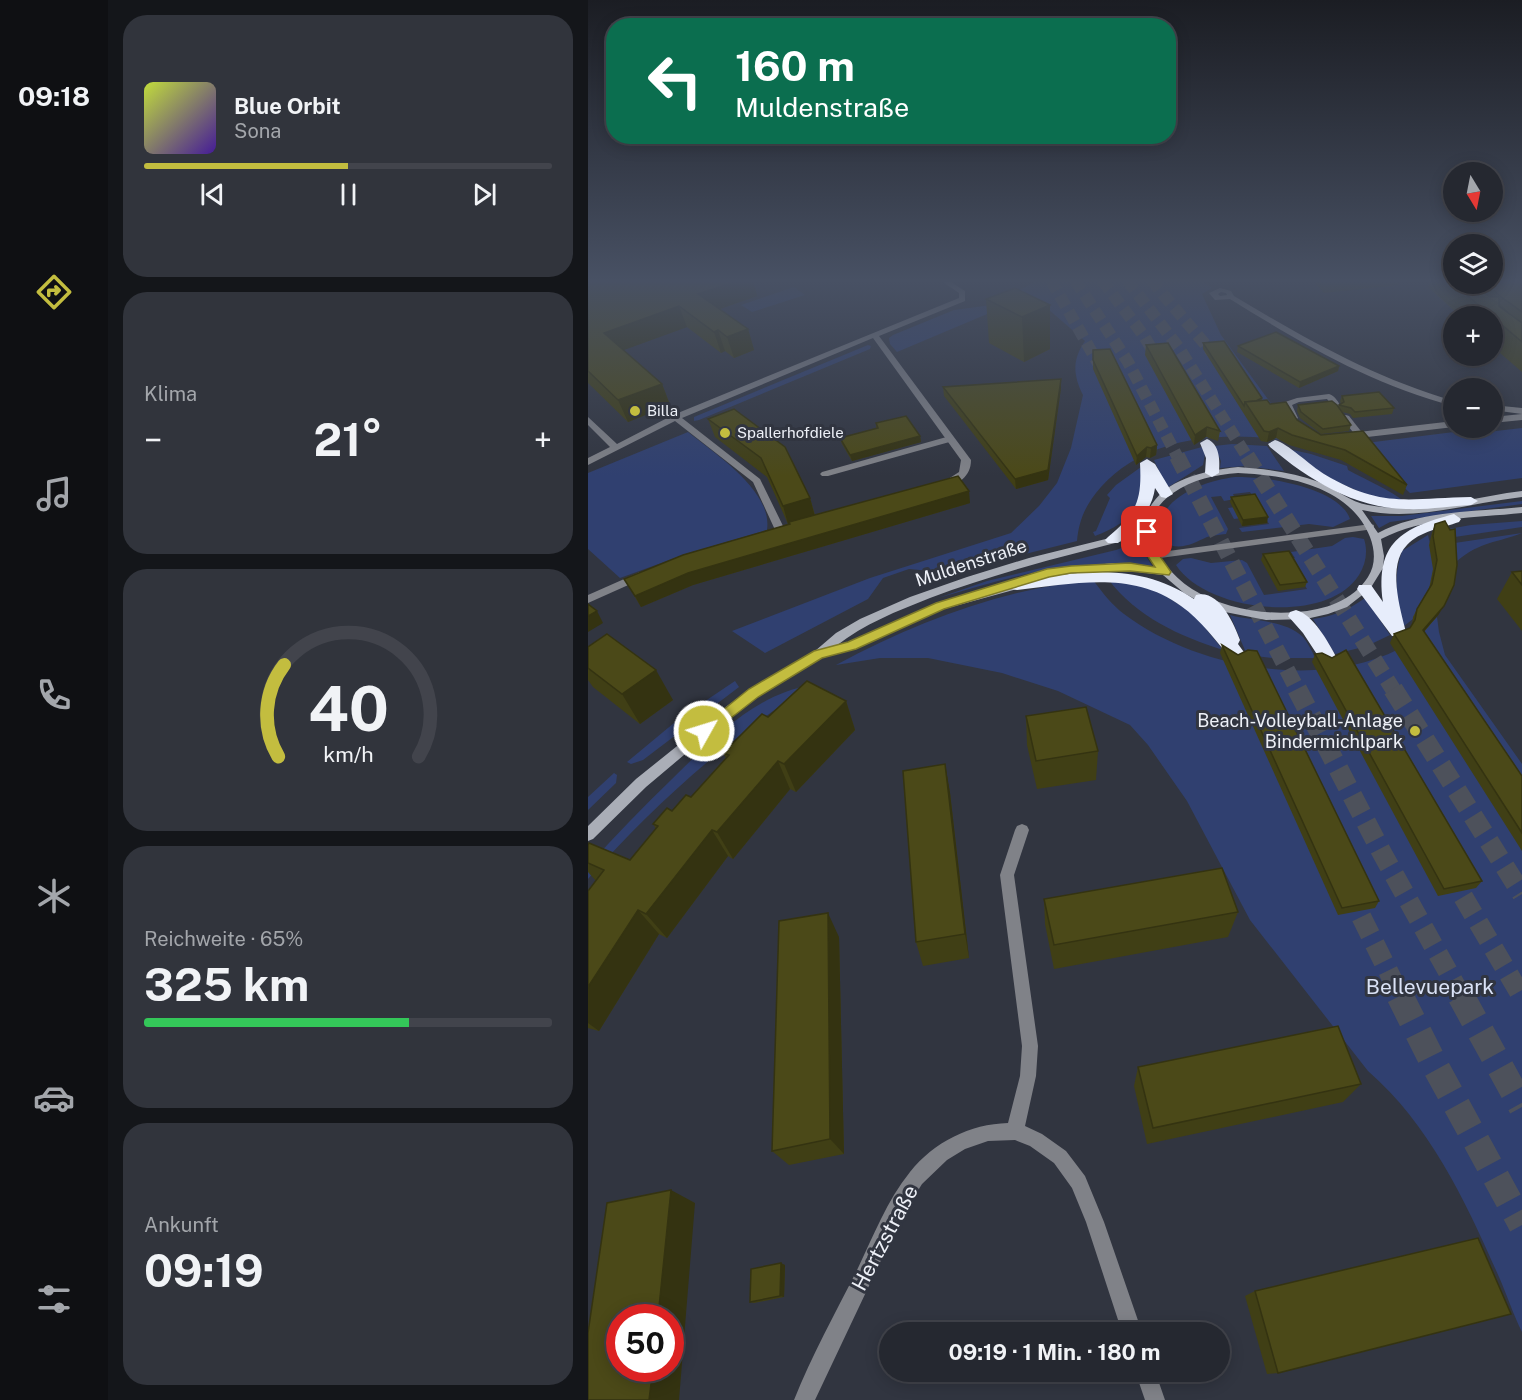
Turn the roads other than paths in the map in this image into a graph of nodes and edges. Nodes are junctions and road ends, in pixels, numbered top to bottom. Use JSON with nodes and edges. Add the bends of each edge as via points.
{"nodes":[{"id":1,"x":852,"y":345,"type":"edge"},
{"id":2,"x":882,"y":345,"type":"edge"},
{"id":3,"x":1313,"y":345,"type":"edge"},
{"id":4,"x":1443,"y":400,"type":"edge"},
{"id":5,"x":1337,"y":406,"type":"edge"},
{"id":6,"x":1503,"y":408,"type":"edge"},
{"id":7,"x":1522,"y":411,"type":"edge"},
{"id":8,"x":675,"y":417,"type":"junction"},
{"id":9,"x":1522,"y":417,"type":"edge"},
{"id":10,"x":1346,"y":418,"type":"edge"},
{"id":11,"x":1503,"y":419,"type":"edge"},
{"id":12,"x":588,"y":420,"type":"edge"},
{"id":13,"x":1443,"y":425,"type":"edge"},
{"id":14,"x":1303,"y":430,"type":"edge"},
{"id":15,"x":1360,"y":435,"type":"junction"},
{"id":16,"x":1339,"y":437,"type":"edge"},
{"id":17,"x":950,"y":439,"type":"junction"},
{"id":18,"x":1207,"y":443,"type":"dead end"},
{"id":19,"x":616,"y":448,"type":"junction"},
{"id":20,"x":588,"y":462,"type":"edge"},
{"id":21,"x":1212,"y":473,"type":"junction"},
{"id":22,"x":825,"y":474,"type":"dead end"},
{"id":23,"x":1294,"y":477,"type":"junction"},
{"id":24,"x":932,"y":488,"type":"edge"},
{"id":25,"x":1166,"y":494,"type":"junction"},
{"id":26,"x":1522,"y":494,"type":"edge"},
{"id":27,"x":1471,"y":501,"type":"junction"},
{"id":28,"x":1352,"y":505,"type":"junction"},
{"id":29,"x":1522,"y":510,"type":"edge"},
{"id":30,"x":1454,"y":519,"type":"junction"},
{"id":31,"x":780,"y":532,"type":"edge"},
{"id":32,"x":1147,"y":532,"type":"junction"},
{"id":33,"x":1374,"y":533,"type":"junction"},
{"id":34,"x":1113,"y":540,"type":"junction"},
{"id":35,"x":1153,"y":556,"type":"junction"},
{"id":36,"x":655,"y":571,"type":"edge"},
{"id":37,"x":1165,"y":572,"type":"junction"},
{"id":38,"x":1017,"y":585,"type":"junction"},
{"id":39,"x":1365,"y":589,"type":"junction"},
{"id":40,"x":588,"y":599,"type":"edge"},
{"id":41,"x":1202,"y":599,"type":"junction"},
{"id":42,"x":1296,"y":616,"type":"junction"},
{"id":43,"x":818,"y":654,"type":"junction"},
{"id":44,"x":1328,"y":658,"type":"edge"},
{"id":45,"x":1022,"y":830,"type":"dead end"},
{"id":46,"x":588,"y":835,"type":"edge"},
{"id":47,"x":1015,"y":1131,"type":"junction"},
{"id":48,"x":1129,"y":1322,"type":"edge"},
{"id":49,"x":1149,"y":1382,"type":"edge"},
{"id":50,"x":804,"y":1400,"type":"edge"},
{"id":51,"x":1155,"y":1400,"type":"edge"}],
"edges":[{"from":1,"to":8,"type":"street"},
{"from":2,"to":17,"type":"street"},
{"from":3,"to":4,"type":"street","via":[[1403,389]]},
{"from":5,"to":14,"type":"street","via":[[1329,396],[1292,401],[1287,407]]},
{"from":6,"to":7,"type":"street"},
{"from":8,"to":19,"type":"street"},
{"from":8,"to":31,"type":"street","via":[[757,481]]},
{"from":9,"to":11,"type":"street"},
{"from":10,"to":15,"type":"street"},
{"from":12,"to":19,"type":"street"},
{"from":13,"to":15,"type":"street"},
{"from":15,"to":16,"type":"street"},
{"from":17,"to":22,"type":"street"},
{"from":17,"to":24,"type":"street","via":[[966,460],[964,472],[952,482]]},
{"from":18,"to":21,"type":"highway","via":[[1213,458]]},
{"from":19,"to":20,"type":"street"},
{"from":21,"to":23,"type":"main road","via":[[1252,470]]},
{"from":21,"to":25,"type":"main road"},
{"from":23,"to":27,"type":"highway","via":[[1275,444],[1302,467],[1372,501],[1408,505]]},
{"from":23,"to":28,"type":"main road","via":[[1325,488]]},
{"from":25,"to":32,"type":"main road","via":[[1150,515]]},
{"from":25,"to":34,"type":"highway","via":[[1147,463],[1149,486],[1141,507],[1126,530]]},
{"from":26,"to":27,"type":"main road"},
{"from":27,"to":28,"type":"main road","via":[[1401,513]]},
{"from":28,"to":33,"type":"main road"},
{"from":29,"to":30,"type":"main road"},
{"from":30,"to":33,"type":"main road","via":[[1406,524]]},
{"from":30,"to":39,"type":"highway","via":[[1410,535],[1398,545],[1388,592],[1398,632]]},
{"from":32,"to":34,"type":"main road","name":"Muldenstraße"},
{"from":32,"to":35,"type":"main road"},
{"from":33,"to":35,"type":"street"},
{"from":33,"to":39,"type":"main road","via":[[1379,559]]},
{"from":34,"to":43,"type":"main road","name":"Muldenstraße","via":[[940,589],[855,627]]},
{"from":35,"to":37,"type":"main road"},
{"from":36,"to":40,"type":"street"},
{"from":37,"to":38,"type":"main road","name":"Muldenstraße","via":[[1130,567],[1081,569],[1047,573]]},
{"from":37,"to":41,"type":"main road"},
{"from":38,"to":41,"type":"highway","via":[[1099,576],[1140,578],[1193,606],[1237,655],[1222,616]]},
{"from":38,"to":43,"type":"main road","name":"Muldenstraße","via":[[940,606],[851,646]]},
{"from":39,"to":42,"type":"main road","via":[[1329,610]]},
{"from":41,"to":42,"type":"main road","via":[[1249,614]]},
{"from":42,"to":44,"type":"highway"},
{"from":43,"to":46,"type":"main road","name":"Muldenstraße","via":[[731,709],[641,783]]},
{"from":45,"to":47,"type":"street","via":[[1007,875],[1030,1046],[1028,1077]]},
{"from":47,"to":48,"type":"street","name":"Hertzstraße","via":[[1060,1157],[1079,1182]]},
{"from":47,"to":50,"type":"street","name":"Hertzstraße","via":[[988,1132],[960,1142],[916,1178],[896,1210]]},
{"from":49,"to":51,"type":"street"}]}
